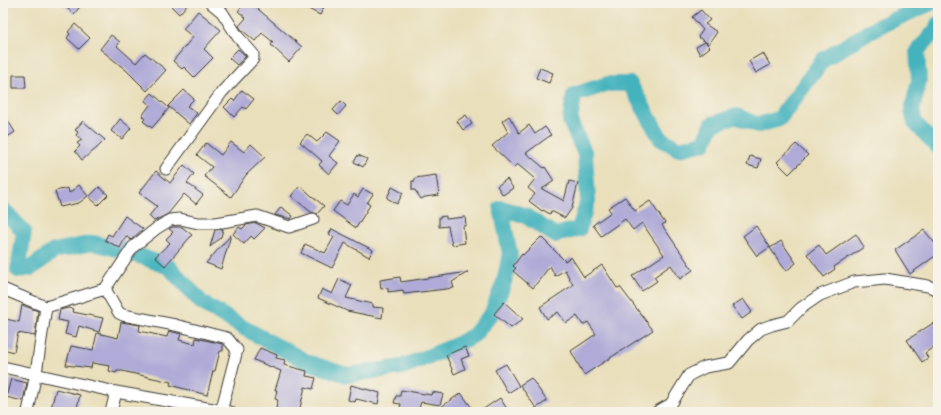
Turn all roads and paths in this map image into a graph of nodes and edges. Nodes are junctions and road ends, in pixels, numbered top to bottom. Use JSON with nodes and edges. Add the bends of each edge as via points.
{"nodes":[{"id":1,"x":210,"y":3,"type":"edge"},
{"id":2,"x":166,"y":169,"type":"dead end"},
{"id":3,"x":313,"y":219,"type":"dead end"},
{"id":4,"x":3,"y":289,"type":"edge"},
{"id":5,"x":105,"y":289,"type":"junction"},
{"id":6,"x":938,"y":290,"type":"edge"},
{"id":7,"x":46,"y":307,"type":"junction"},
{"id":8,"x":3,"y":367,"type":"edge"},
{"id":9,"x":36,"y":373,"type":"junction"},
{"id":10,"x":116,"y":392,"type":"junction"},
{"id":11,"x":224,"y":411,"type":"edge"},
{"id":12,"x":28,"y":412,"type":"edge"},
{"id":13,"x":112,"y":412,"type":"edge"},
{"id":14,"x":657,"y":412,"type":"edge"}],
"edges":[{"from":1,"to":2,"type":"street","via":[[222,12],[253,54],[253,59],[222,92]]},
{"from":3,"to":5,"type":"street","via":[[289,227],[257,216],[216,223],[170,220],[133,247]]},
{"from":4,"to":7,"type":"street"},
{"from":5,"to":7,"type":"street"},
{"from":5,"to":11,"type":"street","via":[[123,316],[227,338],[234,344],[237,350]]},
{"from":6,"to":14,"type":"street","via":[[885,279],[854,282],[820,295],[788,321],[761,329],[729,363],[706,367],[689,375],[671,404]]},
{"from":7,"to":9,"type":"street"},
{"from":8,"to":9,"type":"street"},
{"from":9,"to":10,"type":"street"},
{"from":9,"to":12,"type":"street"},
{"from":10,"to":11,"type":"street"},
{"from":10,"to":13,"type":"street"}]}
